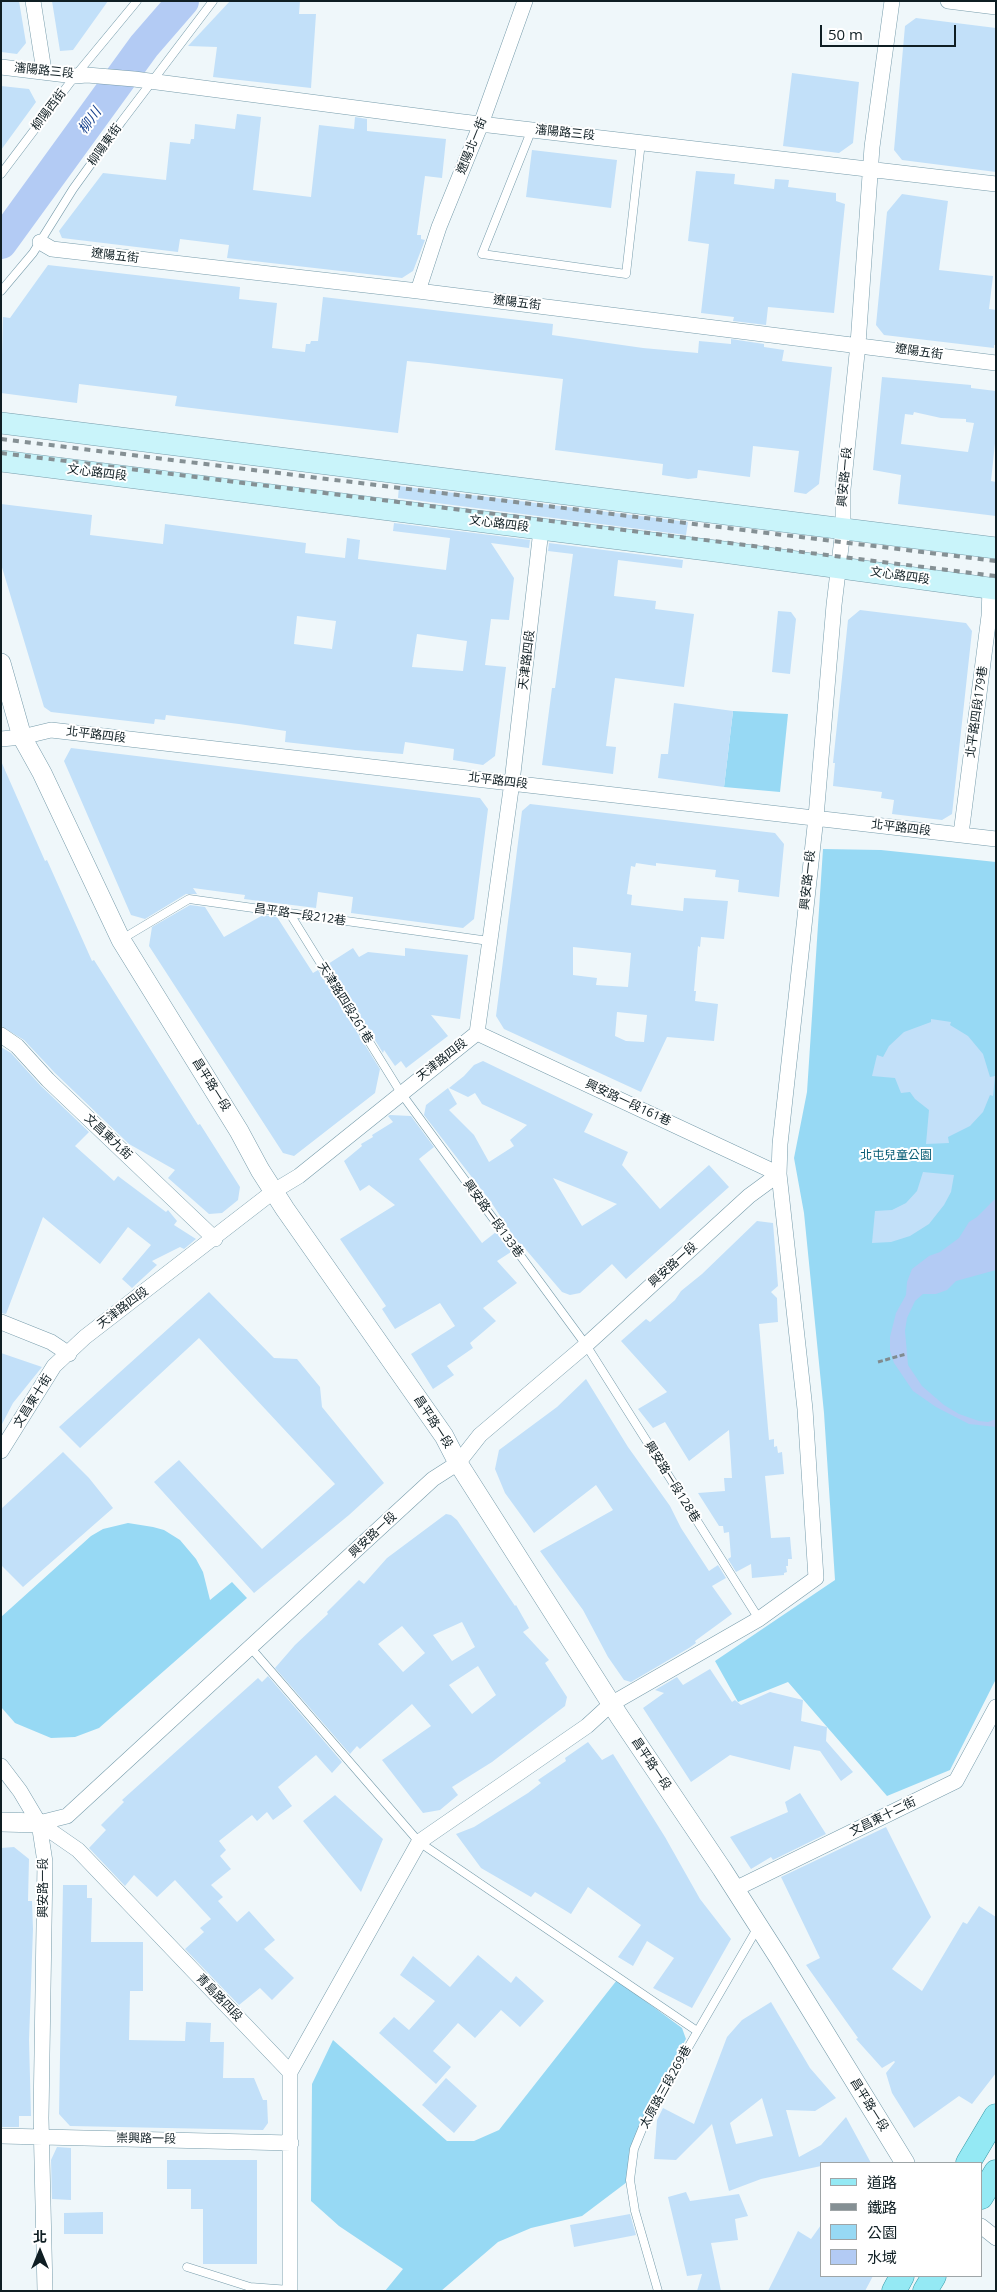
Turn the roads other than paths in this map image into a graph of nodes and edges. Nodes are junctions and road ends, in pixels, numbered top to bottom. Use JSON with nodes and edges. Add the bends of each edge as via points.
{"nodes":[{"id":1,"x":33,"y":1,"type":"edge"},
{"id":2,"x":137,"y":1,"type":"edge"},
{"id":3,"x":213,"y":1,"type":"edge"},
{"id":4,"x":525,"y":1,"type":"edge"},
{"id":5,"x":892,"y":1,"type":"edge"},
{"id":6,"x":948,"y":1,"type":"edge"},
{"id":7,"x":996,"y":8,"type":"edge"},
{"id":8,"x":1,"y":67,"type":"edge"},
{"id":9,"x":44,"y":71,"type":"junction"},
{"id":10,"x":81,"y":75,"type":"junction"},
{"id":11,"x":153,"y":82,"type":"junction"},
{"id":12,"x":481,"y":124,"type":"junction"},
{"id":13,"x":532,"y":129,"type":"junction"},
{"id":14,"x":642,"y":141,"type":"junction"},
{"id":15,"x":870,"y":170,"type":"junction"},
{"id":16,"x":1,"y":174,"type":"edge"},
{"id":17,"x":996,"y":184,"type":"edge"},
{"id":18,"x":40,"y":242,"type":"junction"},
{"id":19,"x":1,"y":291,"type":"edge"},
{"id":20,"x":418,"y":291,"type":"junction"},
{"id":21,"x":858,"y":344,"type":"junction"},
{"id":22,"x":996,"y":363,"type":"edge"},
{"id":23,"x":1,"y":423,"type":"edge"},
{"id":24,"x":1,"y":461,"type":"edge"},
{"id":25,"x":541,"y":530,"type":"junction"},
{"id":26,"x":843,"y":530,"type":"junction"},
{"id":27,"x":996,"y":548,"type":"edge"},
{"id":28,"x":838,"y":567,"type":"junction"},
{"id":29,"x":993,"y":589,"type":"edge"},
{"id":30,"x":1,"y":662,"type":"edge"},
{"id":31,"x":22,"y":737,"type":"junction"},
{"id":32,"x":1,"y":738,"type":"edge"},
{"id":33,"x":512,"y":782,"type":"junction"},
{"id":34,"x":816,"y":818,"type":"junction"},
{"id":35,"x":961,"y":834,"type":"junction"},
{"id":36,"x":996,"y":839,"type":"edge"},
{"id":37,"x":290,"y":914,"type":"junction"},
{"id":38,"x":121,"y":940,"type":"junction"},
{"id":39,"x":489,"y":941,"type":"junction"},
{"id":40,"x":477,"y":1033,"type":"junction"},
{"id":41,"x":1,"y":1034,"type":"edge"},
{"id":42,"x":401,"y":1093,"type":"junction"},
{"id":43,"x":779,"y":1174,"type":"junction"},
{"id":44,"x":274,"y":1191,"type":"junction"},
{"id":45,"x":215,"y":1239,"type":"junction"},
{"id":46,"x":1,"y":1322,"type":"edge"},
{"id":47,"x":586,"y":1346,"type":"junction"},
{"id":48,"x":69,"y":1354,"type":"junction"},
{"id":49,"x":1,"y":1452,"type":"edge"},
{"id":50,"x":458,"y":1463,"type":"junction"},
{"id":51,"x":759,"y":1619,"type":"junction"},
{"id":52,"x":250,"y":1647,"type":"junction"},
{"id":53,"x":611,"y":1704,"type":"junction"},
{"id":54,"x":996,"y":1707,"type":"edge"},
{"id":55,"x":1,"y":1766,"type":"edge"},
{"id":56,"x":1,"y":1822,"type":"edge"},
{"id":57,"x":39,"y":1823,"type":"junction"},
{"id":58,"x":419,"y":1842,"type":"junction"},
{"id":59,"x":735,"y":1889,"type":"junction"},
{"id":60,"x":758,"y":1927,"type":"junction"},
{"id":61,"x":697,"y":2031,"type":"junction"},
{"id":62,"x":290,"y":2072,"type":"junction"},
{"id":63,"x":996,"y":2116,"type":"edge"},
{"id":64,"x":1,"y":2136,"type":"edge"},
{"id":65,"x":42,"y":2137,"type":"junction"},
{"id":66,"x":291,"y":2143,"type":"junction"},
{"id":67,"x":904,"y":2162,"type":"edge"},
{"id":68,"x":969,"y":2162,"type":"edge"},
{"id":69,"x":996,"y":2172,"type":"edge"},
{"id":70,"x":982,"y":2195,"type":"edge"},
{"id":71,"x":982,"y":2227,"type":"edge"},
{"id":72,"x":996,"y":2238,"type":"edge"},
{"id":73,"x":187,"y":2267,"type":"dead end"},
{"id":74,"x":901,"y":2277,"type":"edge"},
{"id":75,"x":933,"y":2277,"type":"edge"},
{"id":76,"x":290,"y":2290,"type":"edge"},
{"id":77,"x":45,"y":2291,"type":"edge"},
{"id":78,"x":658,"y":2291,"type":"edge"},
{"id":79,"x":894,"y":2291,"type":"edge"},
{"id":80,"x":925,"y":2291,"type":"edge"}],
"edges":[{"from":1,"to":9,"type":"street"},
{"from":2,"to":10,"type":"lane","name":"柳陽西街"},
{"from":3,"to":11,"type":"lane","name":"柳陽東街"},
{"from":4,"to":12,"type":"street","name":"遼陽北一街"},
{"from":5,"to":15,"type":"street","name":"興安路一段"},
{"from":6,"to":7,"type":"street"},
{"from":8,"to":9,"type":"street","name":"瀋陽路三段"},
{"from":9,"to":10,"type":"street","name":"瀋陽路三段"},
{"from":10,"to":11,"type":"street","name":"瀋陽路三段"},
{"from":10,"to":16,"type":"lane","name":"柳陽西街"},
{"from":11,"to":12,"type":"street","name":"瀋陽路三段"},
{"from":11,"to":18,"type":"lane","name":"柳陽東街","via":[[73,189]]},
{"from":12,"to":13,"type":"street","name":"瀋陽路三段"},
{"from":12,"to":20,"type":"street","name":"遼陽北一街","via":[[439,227]]},
{"from":13,"to":14,"type":"street","name":"瀋陽路三段"},
{"from":13,"to":14,"type":"lane","via":[[482,254],[626,274]]},
{"from":14,"to":15,"type":"street","name":"瀋陽路三段"},
{"from":15,"to":17,"type":"street","name":"瀋陽路三段"},
{"from":15,"to":21,"type":"street","name":"興安路一段"},
{"from":18,"to":19,"type":"lane","name":"柳陽東街"},
{"from":18,"to":20,"type":"street","name":"遼陽五街","via":[[52,249]]},
{"from":20,"to":21,"type":"street","name":"遼陽五街"},
{"from":21,"to":22,"type":"street","name":"遼陽五街"},
{"from":21,"to":26,"type":"street","name":"興安路一段","via":[[843,489]]},
{"from":23,"to":26,"type":"main road"},
{"from":24,"to":25,"type":"main road","name":"文心路四段"},
{"from":25,"to":28,"type":"main road","name":"文心路四段"},
{"from":25,"to":33,"type":"street","name":"天津路四段"},
{"from":26,"to":27,"type":"main road"},
{"from":26,"to":28,"type":"street","name":"興安路一段"},
{"from":28,"to":29,"type":"main road","name":"文心路四段"},
{"from":28,"to":34,"type":"street","name":"興安路一段"},
{"from":29,"to":35,"type":"street","name":"北平路四段179巷"},
{"from":30,"to":31,"type":"street","name":"昌平路一段"},
{"from":31,"to":32,"type":"street","name":"北平路四段"},
{"from":31,"to":33,"type":"street","name":"北平路四段","via":[[50,730]]},
{"from":31,"to":38,"type":"street","name":"昌平路一段","via":[[40,768]]},
{"from":33,"to":34,"type":"street","name":"北平路四段"},
{"from":33,"to":39,"type":"street","name":"天津路四段"},
{"from":34,"to":35,"type":"street","name":"北平路四段"},
{"from":34,"to":43,"type":"street","name":"興安路一段"},
{"from":35,"to":36,"type":"street","name":"北平路四段"},
{"from":37,"to":38,"type":"lane","name":"昌平路一段212巷","via":[[189,899]]},
{"from":37,"to":39,"type":"lane","name":"昌平路一段212巷"},
{"from":37,"to":42,"type":"lane","name":"天津路四段261巷"},
{"from":38,"to":44,"type":"street","name":"昌平路一段"},
{"from":39,"to":40,"type":"street","name":"天津路四段"},
{"from":40,"to":42,"type":"street","name":"天津路四段"},
{"from":40,"to":43,"type":"street","name":"興安路一段161巷"},
{"from":41,"to":45,"type":"street","name":"文昌東九街"},
{"from":42,"to":44,"type":"street","name":"天津路四段","via":[[299,1176]]},
{"from":42,"to":47,"type":"lane","name":"興安路一段133巷"},
{"from":43,"to":47,"type":"street","name":"興安路一段","via":[[749,1196]]},
{"from":43,"to":51,"type":"street","via":[[805,1409],[816,1578]]},
{"from":44,"to":45,"type":"street","name":"天津路四段"},
{"from":44,"to":50,"type":"street","name":"昌平路一段","via":[[444,1436]]},
{"from":45,"to":48,"type":"street","name":"天津路四段","via":[[85,1337]]},
{"from":46,"to":48,"type":"street","via":[[51,1342]]},
{"from":47,"to":50,"type":"street","name":"興安路一段","via":[[480,1435]]},
{"from":47,"to":51,"type":"lane","name":"興安路一段128巷"},
{"from":48,"to":49,"type":"street","name":"文昌東十街","via":[[54,1366]]},
{"from":50,"to":52,"type":"street","name":"興安路一段","via":[[433,1480]]},
{"from":50,"to":53,"type":"street","name":"昌平路一段"},
{"from":51,"to":53,"type":"street"},
{"from":52,"to":57,"type":"street","name":"興安路一段","via":[[67,1816]]},
{"from":52,"to":58,"type":"lane"},
{"from":53,"to":58,"type":"street","via":[[587,1726]]},
{"from":53,"to":59,"type":"street","name":"昌平路一段"},
{"from":54,"to":59,"type":"street","name":"文昌東十二街","via":[[956,1781]]},
{"from":55,"to":57,"type":"street","name":"青島路四段"},
{"from":56,"to":57,"type":"street"},
{"from":57,"to":62,"type":"street","name":"青島路四段","via":[[78,1850]]},
{"from":57,"to":65,"type":"street","name":"興安路一段","via":[[45,1862]]},
{"from":58,"to":61,"type":"lane"},
{"from":58,"to":62,"type":"street"},
{"from":59,"to":60,"type":"street","name":"昌平路一段"},
{"from":60,"to":61,"type":"lane","name":"太原路三段269巷"},
{"from":60,"to":67,"type":"street","name":"昌平路一段"},
{"from":61,"to":78,"type":"lane","name":"太原路三段269巷","via":[[645,2122],[634,2149],[630,2180],[635,2211]]},
{"from":62,"to":66,"type":"street"},
{"from":63,"to":68,"type":"main road"},
{"from":64,"to":65,"type":"street","name":"崇興路一段"},
{"from":65,"to":66,"type":"street","name":"崇興路一段"},
{"from":65,"to":77,"type":"street","name":"興安路一段"},
{"from":66,"to":76,"type":"street"},
{"from":69,"to":70,"type":"main road"},
{"from":71,"to":72,"type":"street"},
{"from":73,"to":76,"type":"lane","via":[[250,2287]]},
{"from":74,"to":79,"type":"main road"},
{"from":75,"to":80,"type":"main road"}]}
